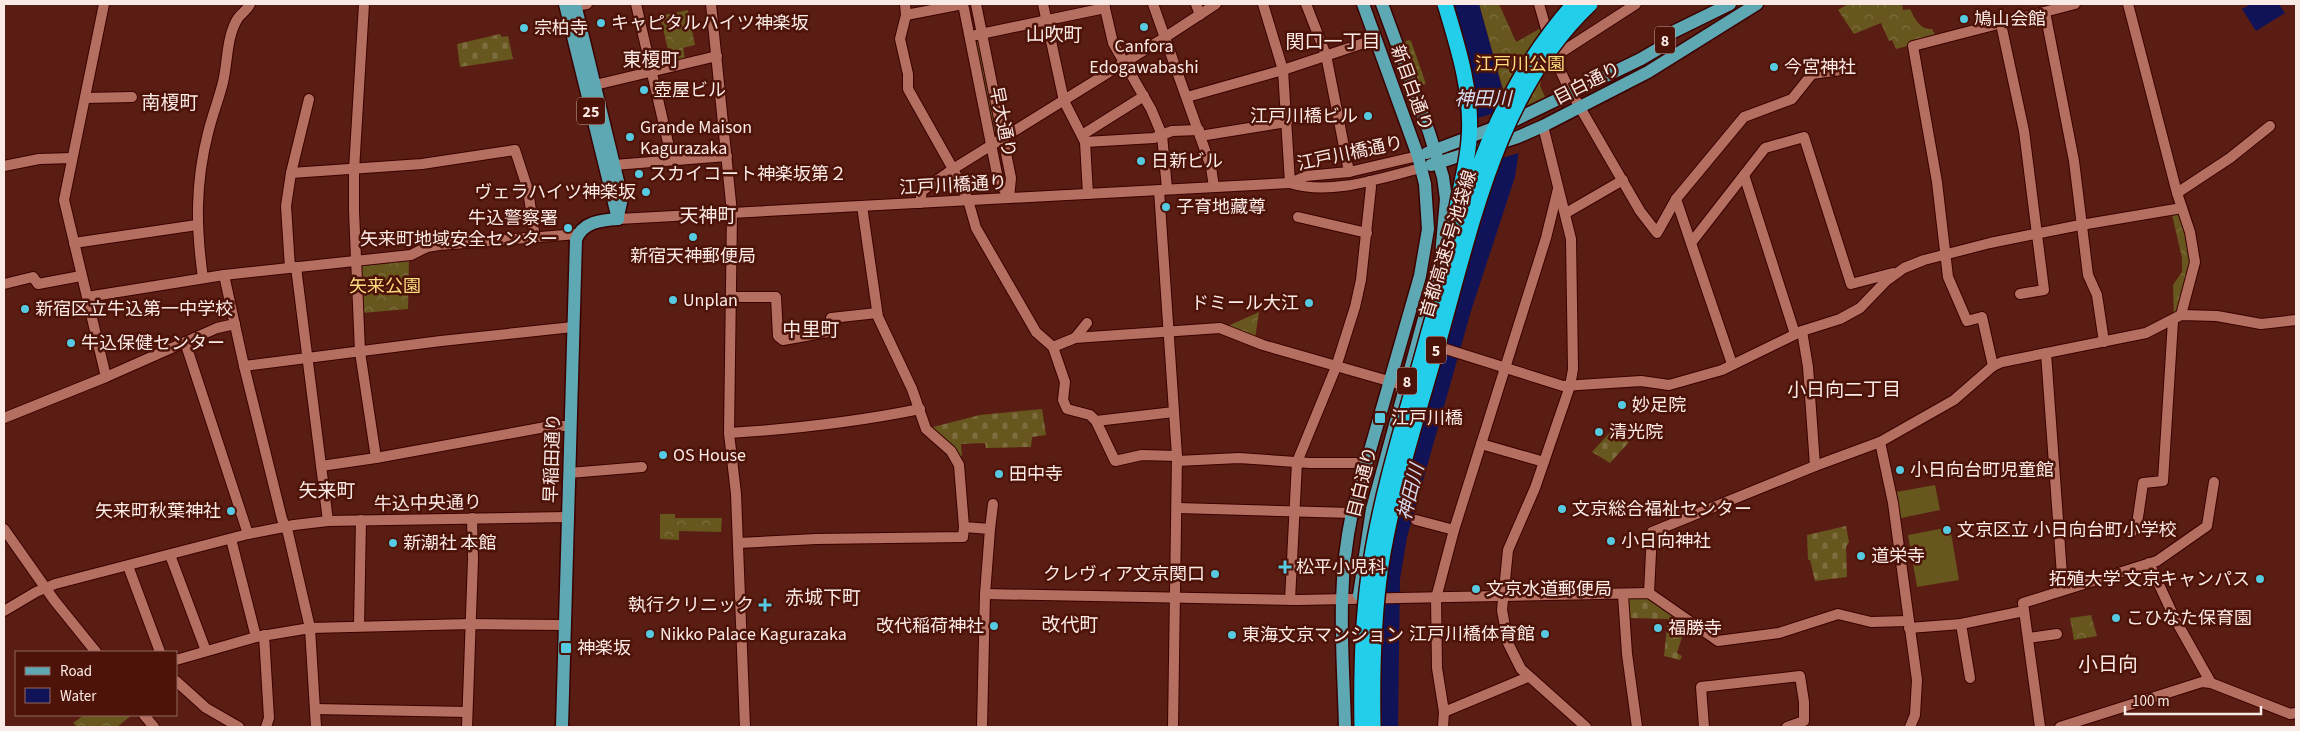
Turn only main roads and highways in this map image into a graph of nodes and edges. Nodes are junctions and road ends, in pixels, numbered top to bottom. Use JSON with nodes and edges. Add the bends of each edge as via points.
{"nodes":[{"id":1,"x":576,"y":4,"type":"edge"},
{"id":2,"x":1363,"y":4,"type":"edge"},
{"id":3,"x":1382,"y":4,"type":"edge"},
{"id":4,"x":1445,"y":4,"type":"edge"},
{"id":5,"x":1574,"y":4,"type":"edge"},
{"id":6,"x":1590,"y":4,"type":"edge"},
{"id":7,"x":1756,"y":4,"type":"edge"},
{"id":8,"x":1723,"y":6,"type":"edge"},
{"id":9,"x":1730,"y":21,"type":"junction"},
{"id":10,"x":1435,"y":150,"type":"junction"},
{"id":11,"x":1420,"y":162,"type":"junction"},
{"id":12,"x":1439,"y":163,"type":"junction"},
{"id":13,"x":618,"y":219,"type":"junction"},
{"id":14,"x":1453,"y":246,"type":"junction"},
{"id":15,"x":562,"y":727,"type":"edge"},
{"id":16,"x":1345,"y":727,"type":"edge"},
{"id":17,"x":1361,"y":727,"type":"edge"},
{"id":18,"x":1373,"y":727,"type":"edge"}],
"edges":[{"from":1,"to":13,"type":"main road","number":"25"},
{"from":1,"to":13,"type":"main road","number":"25","via":[[622,198]]},
{"from":2,"to":11,"type":"main road","name":"新目白通り","number":"8"},
{"from":3,"to":10,"type":"main road","name":"新目白通り","number":"8"},
{"from":4,"to":14,"type":"highway","bridge":true,"via":[[1466,91],[1470,125]]},
{"from":5,"to":14,"type":"highway","name":"首都高速5号池袋線","number":"5","bridge":true,"via":[[1537,48],[1512,90],[1487,142]]},
{"from":6,"to":18,"type":"highway","name":"首都高速5号池袋線","number":"5","bridge":true,"via":[[1546,55],[1521,96],[1498,148],[1464,250],[1388,530],[1377,596]]},
{"from":7,"to":9,"type":"main road"},
{"from":8,"to":9,"type":"main road","name":"目白通り","number":"8"},
{"from":8,"to":10,"type":"main road","name":"目白通り","number":"8","bridge":true,"via":[[1671,33],[1658,49],[1571,93],[1514,121]]},
{"from":9,"to":12,"type":"main road","name":"目白通り","number":"8","bridge":true,"via":[[1648,72],[1543,126]]},
{"from":10,"to":11,"type":"main road","name":"目白通り","number":"8"},
{"from":10,"to":12,"type":"main road","name":"目白通り","number":"8"},
{"from":11,"to":12,"type":"main road","name":"目白通り","number":"8"},
{"from":11,"to":16,"type":"main road","name":"目白通り","number":"8","via":[[1428,204],[1426,249],[1345,544],[1340,599]]},
{"from":12,"to":17,"type":"main road","name":"目白通り","number":"8","via":[[1446,199],[1441,256],[1424,343],[1406,386],[1372,509],[1365,598]]},
{"from":13,"to":15,"type":"main road","name":"早稲田通り","via":[[591,224],[578,234],[576,248]]},
{"from":14,"to":17,"type":"highway","name":"首都高速5号池袋線","number":"5","bridge":true,"via":[[1387,483],[1372,554],[1364,629]]}]}
